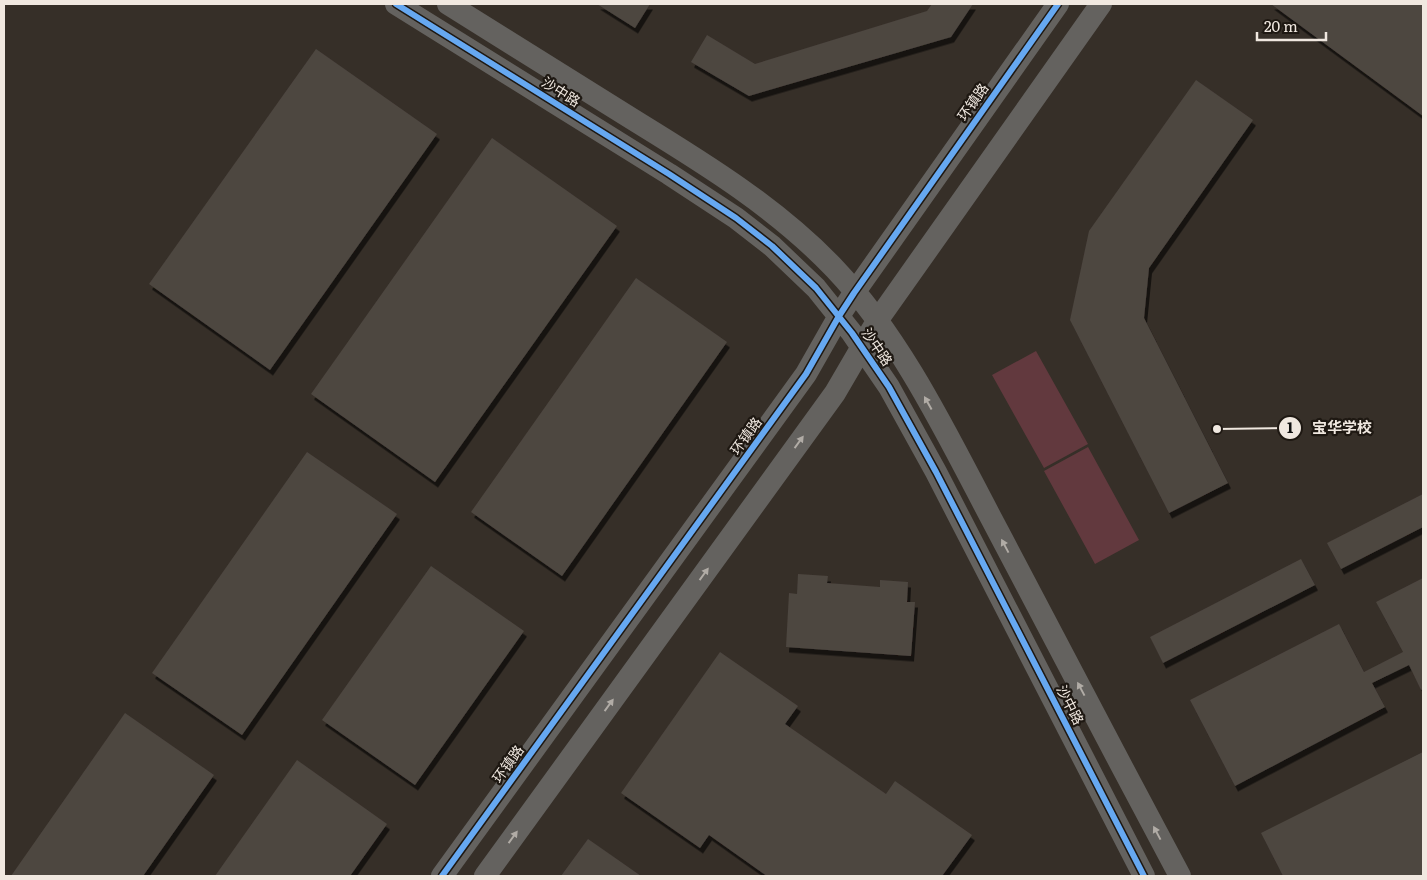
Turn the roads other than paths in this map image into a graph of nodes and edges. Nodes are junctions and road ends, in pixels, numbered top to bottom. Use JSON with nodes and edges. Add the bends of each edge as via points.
{"nodes":[{"id":1,"x":396,"y":4,"type":"edge"},
{"id":2,"x":448,"y":4,"type":"edge"},
{"id":3,"x":1058,"y":4,"type":"edge"},
{"id":4,"x":1101,"y":4,"type":"edge"},
{"id":5,"x":854,"y":293,"type":"junction"},
{"id":6,"x":839,"y":316,"type":"junction"},
{"id":7,"x":877,"y":321,"type":"junction"},
{"id":8,"x":862,"y":348,"type":"junction"},
{"id":9,"x":442,"y":876,"type":"edge"},
{"id":10,"x":485,"y":876,"type":"edge"},
{"id":11,"x":1144,"y":876,"type":"edge"},
{"id":12,"x":1180,"y":876,"type":"edge"}],
"edges":[{"from":1,"to":6,"type":"street","name":"沙中路","via":[[736,218],[816,288]]},
{"from":2,"to":5,"type":"street","name":"沙中路","via":[[684,150],[751,196],[790,226],[836,270]]},
{"from":3,"to":5,"type":"street","name":"环镇路"},
{"from":4,"to":7,"type":"street"},
{"from":5,"to":6,"type":"street","name":"环镇路"},
{"from":5,"to":7,"type":"street","name":"沙中路"},
{"from":6,"to":8,"type":"street","name":"沙中路"},
{"from":6,"to":9,"type":"street","name":"环镇路","via":[[806,374]]},
{"from":7,"to":8,"type":"street"},
{"from":12,"to":7,"type":"street","name":"沙中路","one_way":true,"via":[[960,459],[912,374]]},
{"from":10,"to":8,"type":"street","one_way":true,"via":[[835,394]]},
{"from":8,"to":11,"type":"street","name":"沙中路","via":[[889,388],[936,472]]}]}
